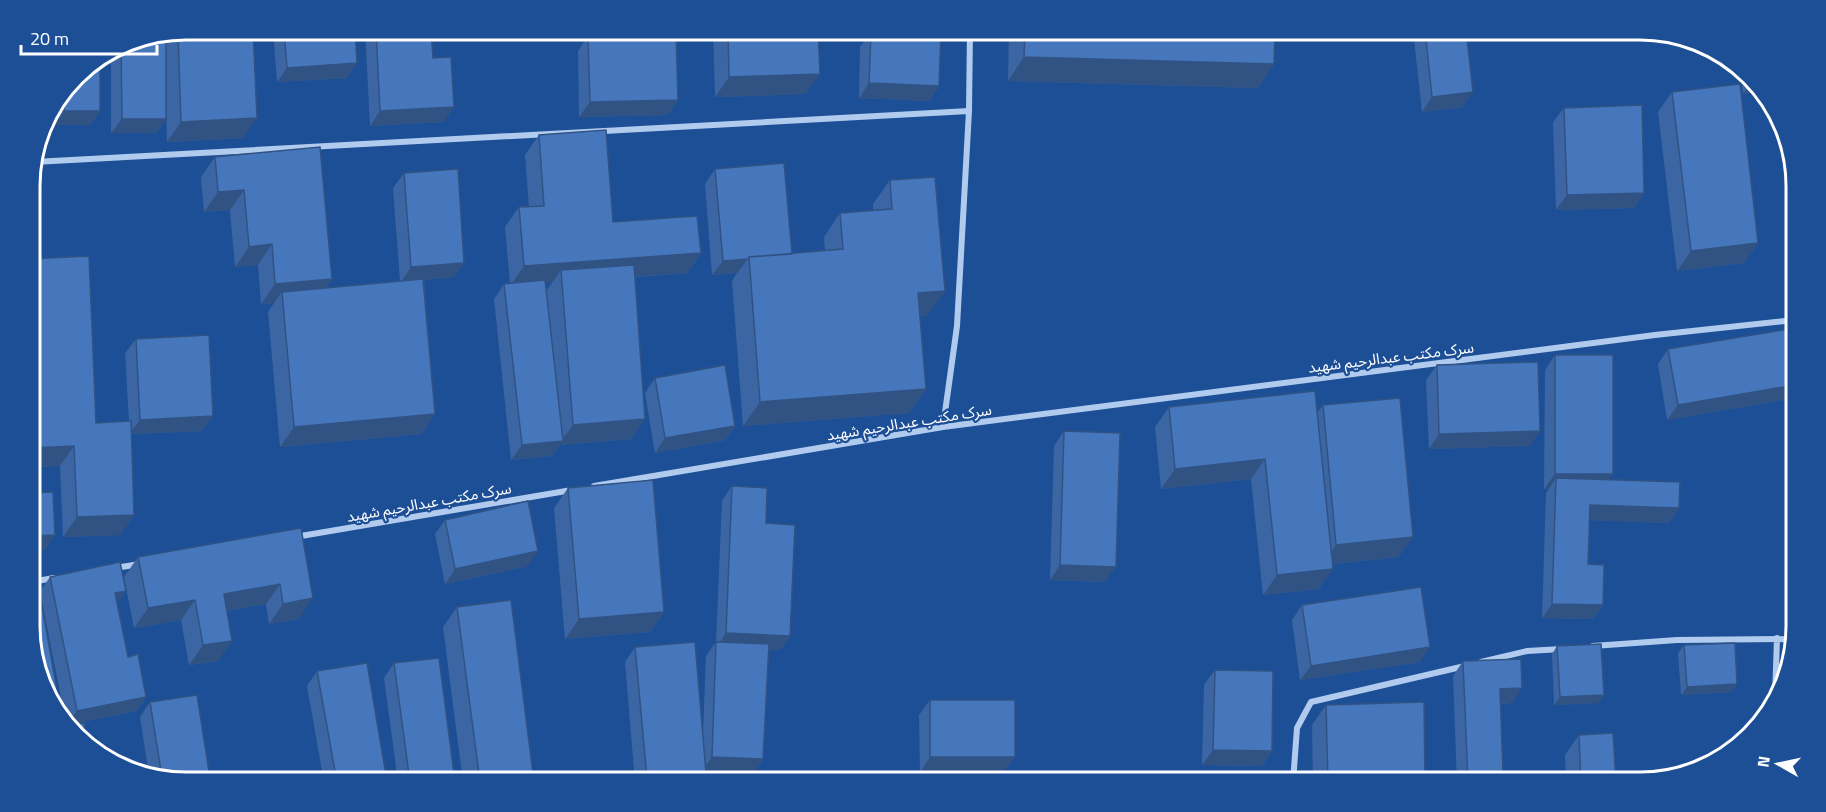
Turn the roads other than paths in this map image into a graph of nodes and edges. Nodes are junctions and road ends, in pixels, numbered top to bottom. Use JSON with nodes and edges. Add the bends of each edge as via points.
{"nodes":[{"id":1,"x":970,"y":40,"type":"edge"},
{"id":2,"x":969,"y":111,"type":"junction"},
{"id":3,"x":43,"y":162,"type":"edge"},
{"id":4,"x":1786,"y":321,"type":"edge"},
{"id":5,"x":943,"y":427,"type":"junction"},
{"id":6,"x":592,"y":486,"type":"edge"},
{"id":7,"x":581,"y":489,"type":"edge"},
{"id":8,"x":288,"y":538,"type":"edge"},
{"id":9,"x":148,"y":562,"type":"edge"},
{"id":10,"x":113,"y":568,"type":"edge"},
{"id":11,"x":66,"y":576,"type":"edge"},
{"id":12,"x":40,"y":580,"type":"edge"},
{"id":13,"x":1777,"y":638,"type":"junction"},
{"id":14,"x":1785,"y":638,"type":"edge"},
{"id":15,"x":1585,"y":647,"type":"edge"},
{"id":16,"x":1573,"y":648,"type":"edge"},
{"id":17,"x":1776,"y":677,"type":"edge"},
{"id":18,"x":1294,"y":771,"type":"edge"}],
"edges":[{"from":1,"to":2,"type":"street"},
{"from":2,"to":3,"type":"street"},
{"from":2,"to":5,"type":"street","via":[[957,326]]},
{"from":4,"to":5,"type":"street","name":"سرک مکتب عبدالرحیم شهید"},
{"from":5,"to":6,"type":"street","name":"سرک مکتب عبدالرحیم شهید"},
{"from":7,"to":8,"type":"street","name":"سرک مکتب عبدالرحیم شهید"},
{"from":9,"to":10,"type":"street"},
{"from":11,"to":12,"type":"street"},
{"from":13,"to":14,"type":"street"},
{"from":13,"to":15,"type":"street"},
{"from":13,"to":17,"type":"street"},
{"from":16,"to":18,"type":"street","via":[[1527,651],[1311,702],[1297,728]]}]}
